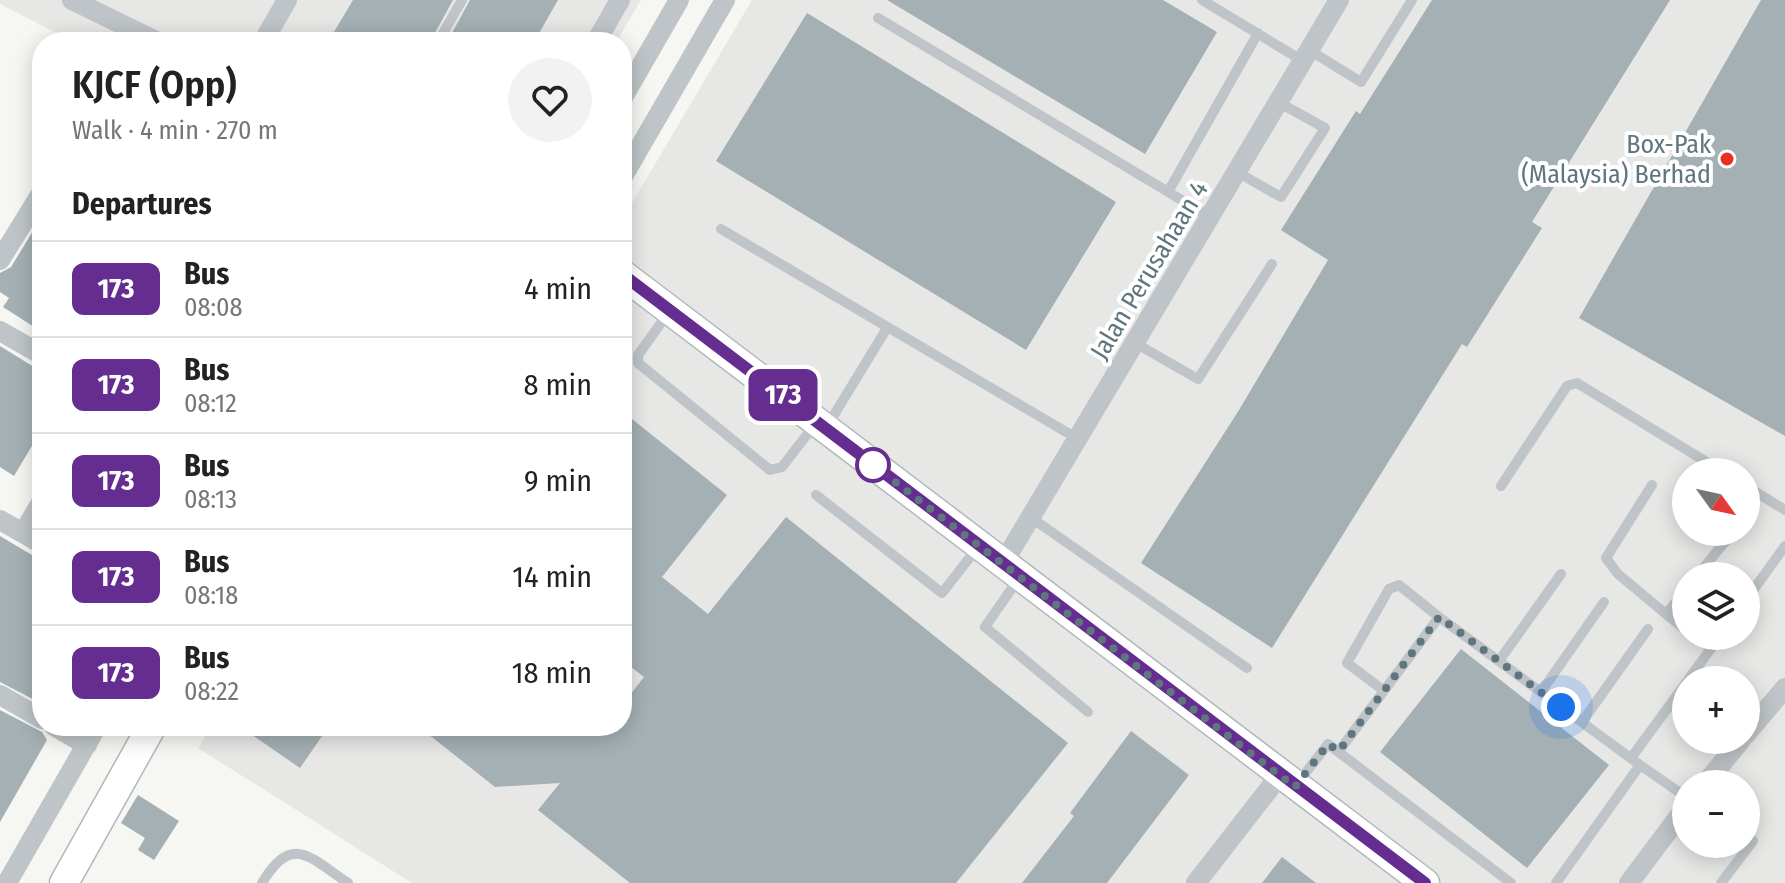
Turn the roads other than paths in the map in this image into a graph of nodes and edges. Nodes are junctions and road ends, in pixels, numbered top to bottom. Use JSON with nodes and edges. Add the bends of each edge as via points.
{"nodes":[{"id":1,"x":72,"y":0,"type":"edge"},
{"id":2,"x":287,"y":0,"type":"edge"},
{"id":3,"x":462,"y":0,"type":"edge"},
{"id":4,"x":620,"y":0,"type":"edge"},
{"id":5,"x":679,"y":0,"type":"edge"},
{"id":6,"x":725,"y":0,"type":"edge"},
{"id":7,"x":1202,"y":0,"type":"edge"},
{"id":8,"x":1339,"y":0,"type":"edge"},
{"id":9,"x":1412,"y":0,"type":"edge"},
{"id":10,"x":878,"y":18,"type":"dead end"},
{"id":11,"x":138,"y":32,"type":"edge"},
{"id":12,"x":269,"y":32,"type":"edge"},
{"id":13,"x":444,"y":32,"type":"edge"},
{"id":14,"x":602,"y":32,"type":"edge"},
{"id":15,"x":1258,"y":33,"type":"junction"},
{"id":16,"x":1306,"y":55,"type":"junction"},
{"id":17,"x":632,"y":82,"type":"edge"},
{"id":18,"x":1278,"y":102,"type":"junction"},
{"id":19,"x":632,"y":161,"type":"edge"},
{"id":20,"x":1237,"y":172,"type":"junction"},
{"id":21,"x":1168,"y":192,"type":"junction"},
{"id":22,"x":32,"y":208,"type":"edge"},
{"id":23,"x":1210,"y":217,"type":"junction"},
{"id":24,"x":721,"y":229,"type":"dead end"},
{"id":25,"x":0,"y":260,"type":"edge"},
{"id":26,"x":1272,"y":264,"type":"dead end"},
{"id":27,"x":632,"y":281,"type":"edge"},
{"id":28,"x":671,"y":310,"type":"junction"},
{"id":29,"x":887,"y":328,"type":"junction"},
{"id":30,"x":0,"y":331,"type":"edge"},
{"id":31,"x":1135,"y":343,"type":"junction"},
{"id":32,"x":32,"y":349,"type":"edge"},
{"id":33,"x":822,"y":424,"type":"junction"},
{"id":34,"x":1078,"y":439,"type":"junction"},
{"id":35,"x":1700,"y":458,"type":"edge"},
{"id":36,"x":1652,"y":485,"type":"dead end"},
{"id":37,"x":1501,"y":486,"type":"dead end"},
{"id":38,"x":816,"y":495,"type":"dead end"},
{"id":39,"x":1760,"y":495,"type":"edge"},
{"id":40,"x":1785,"y":510,"type":"edge"},
{"id":41,"x":1030,"y":517,"type":"junction"},
{"id":42,"x":32,"y":518,"type":"edge"},
{"id":43,"x":0,"y":520,"type":"edge"},
{"id":44,"x":23,"y":533,"type":"junction"},
{"id":45,"x":32,"y":538,"type":"edge"},
{"id":46,"x":1721,"y":546,"type":"edge"},
{"id":47,"x":1785,"y":546,"type":"edge"},
{"id":48,"x":978,"y":547,"type":"junction"},
{"id":49,"x":1708,"y":562,"type":"edge"},
{"id":50,"x":1010,"y":572,"type":"junction"},
{"id":51,"x":1561,"y":574,"type":"dead end"},
{"id":52,"x":1760,"y":581,"type":"edge"},
{"id":53,"x":1604,"y":602,"type":"dead end"},
{"id":54,"x":1672,"y":607,"type":"edge"},
{"id":55,"x":1666,"y":614,"type":"junction"},
{"id":56,"x":1439,"y":617,"type":"junction"},
{"id":57,"x":1672,"y":619,"type":"edge"},
{"id":58,"x":1648,"y":629,"type":"dead end"},
{"id":59,"x":1499,"y":661,"type":"junction"},
{"id":60,"x":1247,"y":668,"type":"dead end"},
{"id":61,"x":1785,"y":688,"type":"edge"},
{"id":62,"x":1383,"y":690,"type":"junction"},
{"id":63,"x":1541,"y":692,"type":"junction"},
{"id":64,"x":0,"y":695,"type":"edge"},
{"id":65,"x":1672,"y":704,"type":"edge"},
{"id":66,"x":1088,"y":712,"type":"dead end"},
{"id":67,"x":32,"y":713,"type":"edge"},
{"id":68,"x":1760,"y":717,"type":"edge"},
{"id":69,"x":1582,"y":722,"type":"junction"},
{"id":70,"x":71,"y":736,"type":"edge"},
{"id":71,"x":92,"y":736,"type":"edge"},
{"id":72,"x":146,"y":736,"type":"edge"},
{"id":73,"x":87,"y":745,"type":"junction"},
{"id":74,"x":1339,"y":751,"type":"junction"},
{"id":75,"x":1730,"y":754,"type":"edge"},
{"id":76,"x":1635,"y":762,"type":"junction"},
{"id":77,"x":1716,"y":770,"type":"edge"},
{"id":78,"x":1287,"y":781,"type":"junction"},
{"id":79,"x":1672,"y":787,"type":"edge"},
{"id":80,"x":1672,"y":826,"type":"edge"},
{"id":81,"x":1740,"y":858,"type":"edge"},
{"id":82,"x":6,"y":878,"type":"edge"},
{"id":83,"x":64,"y":883,"type":"edge"},
{"id":84,"x":262,"y":883,"type":"edge"},
{"id":85,"x":348,"y":883,"type":"edge"},
{"id":86,"x":1196,"y":883,"type":"edge"},
{"id":87,"x":1425,"y":883,"type":"edge"},
{"id":88,"x":1511,"y":883,"type":"edge"},
{"id":89,"x":1556,"y":883,"type":"edge"},
{"id":90,"x":1629,"y":883,"type":"edge"},
{"id":91,"x":1721,"y":883,"type":"edge"}],
"edges":[{"from":1,"to":11,"type":"street"},
{"from":2,"to":12,"type":"street"},
{"from":3,"to":13,"type":"lane"},
{"from":4,"to":14,"type":"street"},
{"from":5,"to":17,"type":"street"},
{"from":6,"to":19,"type":"street"},
{"from":7,"to":15,"type":"lane"},
{"from":8,"to":16,"type":"street","name":"Jalan Perusahaan 4"},
{"from":9,"to":16,"type":"lane","via":[[1361,82]]},
{"from":10,"to":21,"type":"lane"},
{"from":15,"to":16,"type":"lane"},
{"from":15,"to":21,"type":"lane"},
{"from":16,"to":18,"type":"street","name":"Jalan Perusahaan 4"},
{"from":18,"to":20,"type":"street","name":"Jalan Perusahaan 4"},
{"from":18,"to":20,"type":"lane","via":[[1325,128],[1281,197]]},
{"from":20,"to":23,"type":"street","name":"Jalan Perusahaan 4"},
{"from":21,"to":23,"type":"lane"},
{"from":22,"to":25,"type":"street"},
{"from":23,"to":31,"type":"street","name":"Jalan Perusahaan 4"},
{"from":24,"to":29,"type":"lane"},
{"from":26,"to":31,"type":"lane","via":[[1198,379]]},
{"from":27,"to":28,"type":"street"},
{"from":28,"to":33,"type":"street"},
{"from":28,"to":33,"type":"lane","via":[[638,355],[638,363],[770,470],[782,467]]},
{"from":29,"to":33,"type":"lane"},
{"from":29,"to":34,"type":"lane"},
{"from":30,"to":32,"type":"street"},
{"from":31,"to":34,"type":"street","name":"Jalan Perusahaan 4"},
{"from":33,"to":48,"type":"street"},
{"from":34,"to":41,"type":"street","name":"Jalan Perusahaan 4"},
{"from":35,"to":37,"type":"lane","via":[[1577,383],[1567,386]]},
{"from":36,"to":55,"type":"lane","via":[[1606,558]]},
{"from":38,"to":48,"type":"lane","via":[[942,593]]},
{"from":39,"to":40,"type":"lane"},
{"from":41,"to":50,"type":"street","name":"Jalan Perusahaan 4"},
{"from":41,"to":60,"type":"lane"},
{"from":42,"to":44,"type":"street"},
{"from":43,"to":44,"type":"street"},
{"from":44,"to":45,"type":"street"},
{"from":46,"to":49,"type":"lane"},
{"from":47,"to":52,"type":"lane"},
{"from":48,"to":50,"type":"street"},
{"from":50,"to":66,"type":"lane","via":[[985,627]]},
{"from":50,"to":78,"type":"street"},
{"from":51,"to":59,"type":"lane"},
{"from":53,"to":63,"type":"lane"},
{"from":54,"to":55,"type":"lane"},
{"from":55,"to":57,"type":"lane"},
{"from":56,"to":59,"type":"lane"},
{"from":56,"to":62,"type":"lane"},
{"from":56,"to":62,"type":"lane","via":[[1399,585],[1389,589],[1347,663]]},
{"from":58,"to":69,"type":"lane"},
{"from":59,"to":63,"type":"lane"},
{"from":61,"to":68,"type":"street"},
{"from":62,"to":74,"type":"lane"},
{"from":63,"to":69,"type":"lane"},
{"from":64,"to":67,"type":"street"},
{"from":65,"to":76,"type":"lane"},
{"from":69,"to":76,"type":"lane"},
{"from":70,"to":73,"type":"street"},
{"from":71,"to":73,"type":"street"},
{"from":72,"to":83,"type":"street"},
{"from":73,"to":82,"type":"street"},
{"from":74,"to":78,"type":"lane","via":[[1328,744]]},
{"from":74,"to":88,"type":"lane"},
{"from":75,"to":77,"type":"street"},
{"from":76,"to":79,"type":"lane"},
{"from":76,"to":89,"type":"lane"},
{"from":78,"to":86,"type":"street"},
{"from":78,"to":87,"type":"street"},
{"from":80,"to":90,"type":"street"},
{"from":81,"to":91,"type":"lane"},
{"from":84,"to":85,"type":"lane","via":[[275,862],[290,852],[303,853]]}]}
